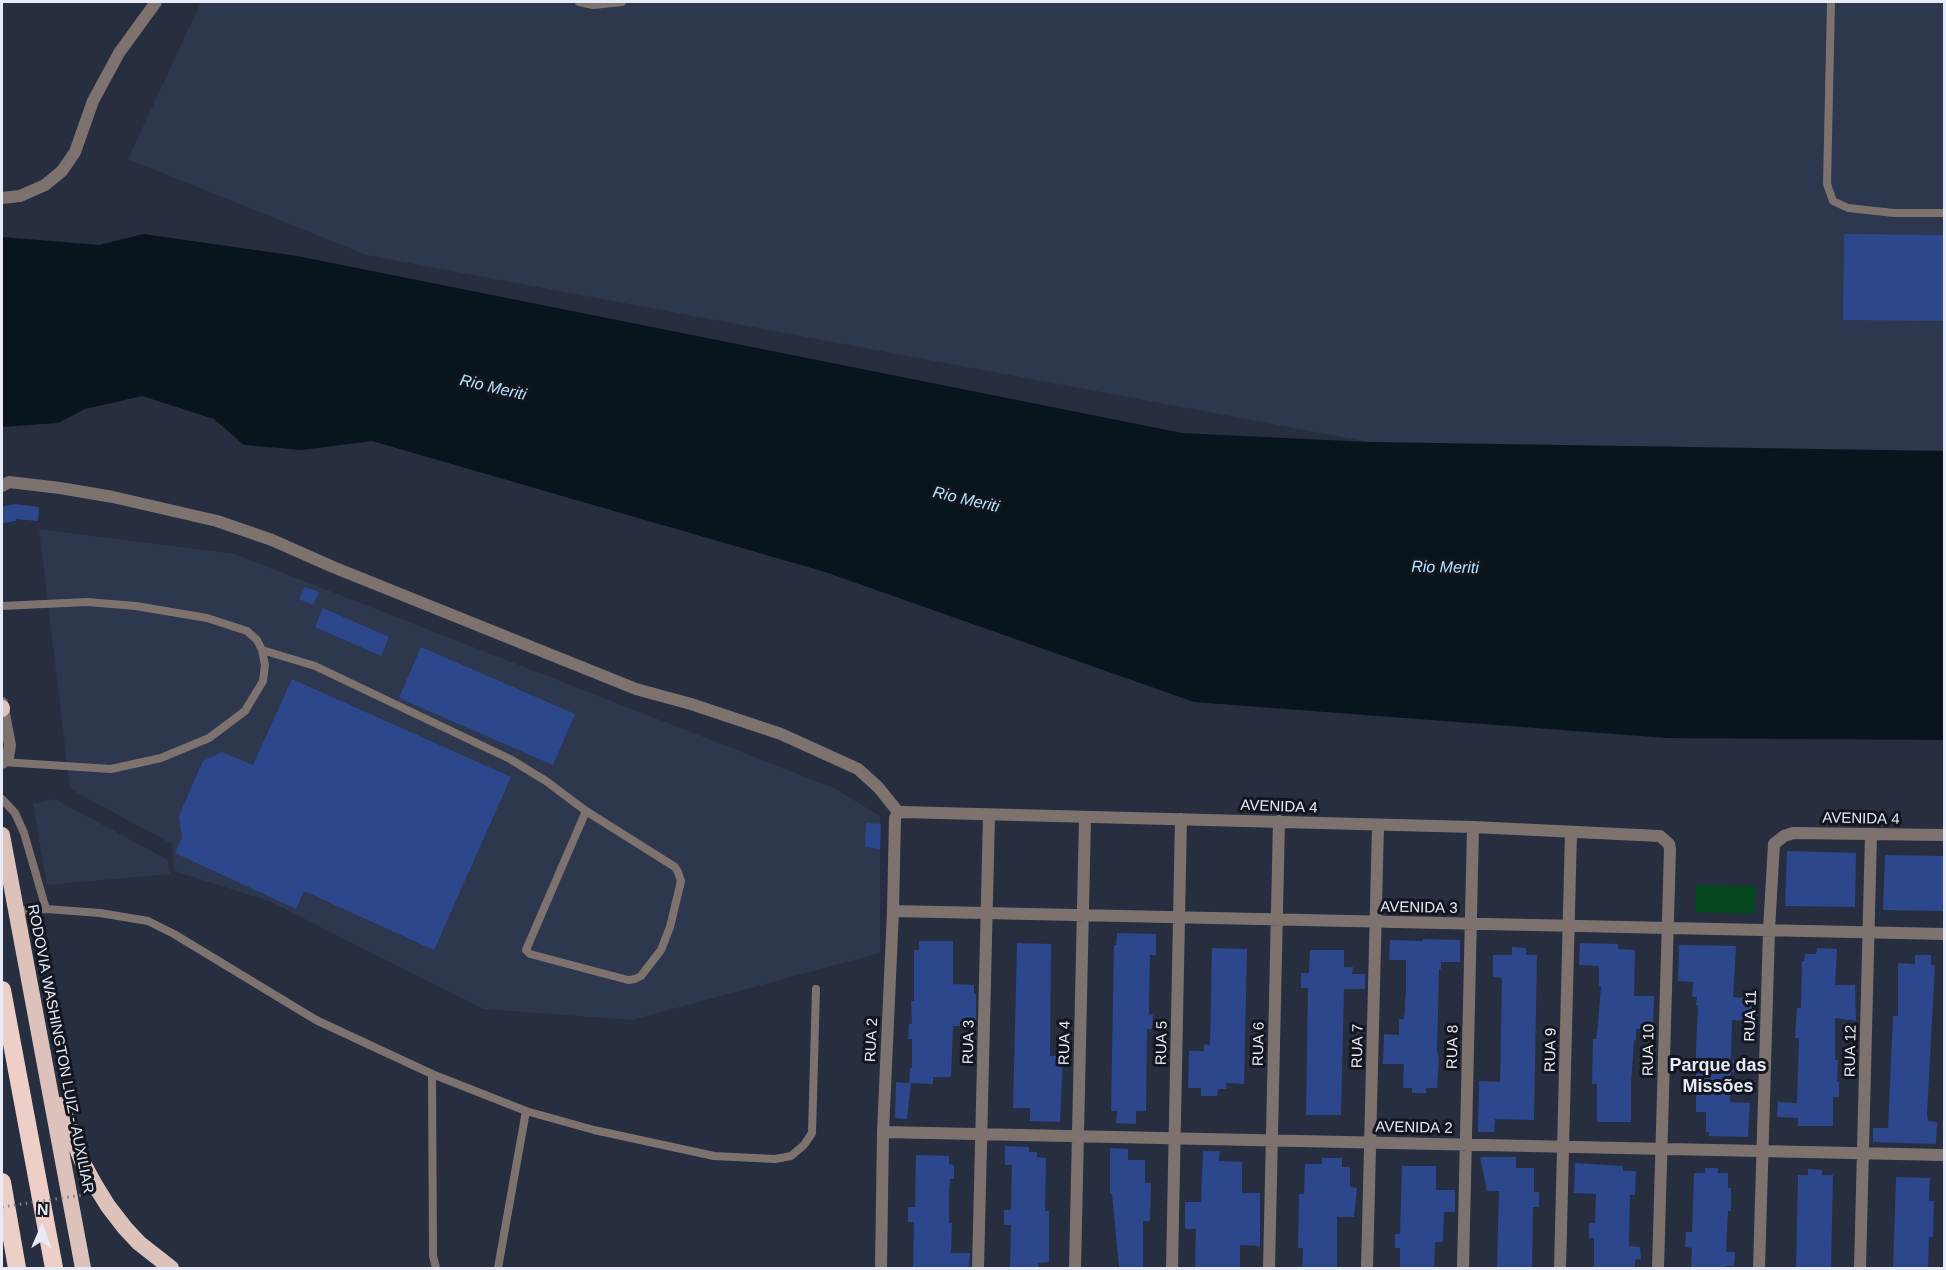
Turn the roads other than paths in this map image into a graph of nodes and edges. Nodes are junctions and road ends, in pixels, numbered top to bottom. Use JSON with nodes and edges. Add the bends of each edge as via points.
{"nodes":[{"id":1,"x":156,"y":2,"type":"edge"},
{"id":2,"x":579,"y":2,"type":"edge"},
{"id":3,"x":622,"y":2,"type":"edge"},
{"id":4,"x":1831,"y":2,"type":"edge"},
{"id":5,"x":2,"y":198,"type":"edge"},
{"id":6,"x":1944,"y":213,"type":"edge"},
{"id":7,"x":2,"y":486,"type":"edge"},
{"id":8,"x":2,"y":606,"type":"edge"},
{"id":9,"x":262,"y":650,"type":"junction"},
{"id":10,"x":2,"y":706,"type":"edge"},
{"id":11,"x":2,"y":763,"type":"edge"},
{"id":12,"x":2,"y":799,"type":"edge"},
{"id":13,"x":586,"y":811,"type":"junction"},
{"id":14,"x":898,"y":814,"type":"junction"},
{"id":15,"x":989,"y":816,"type":"junction"},
{"id":16,"x":1085,"y":818,"type":"junction"},
{"id":17,"x":1181,"y":819,"type":"junction"},
{"id":18,"x":1279,"y":821,"type":"junction"},
{"id":19,"x":1378,"y":825,"type":"junction"},
{"id":20,"x":1473,"y":827,"type":"junction"},
{"id":21,"x":1571,"y":832,"type":"junction"},
{"id":22,"x":1871,"y":834,"type":"junction"},
{"id":23,"x":2,"y":835,"type":"edge"},
{"id":24,"x":1944,"y":835,"type":"edge"},
{"id":25,"x":1660,"y":836,"type":"joint"},
{"id":26,"x":1778,"y":839,"type":"joint"},
{"id":27,"x":46,"y":909,"type":"junction"},
{"id":28,"x":16,"y":911,"type":"junction"},
{"id":29,"x":893,"y":911,"type":"junction"},
{"id":30,"x":987,"y":913,"type":"junction"},
{"id":31,"x":1083,"y":915,"type":"junction"},
{"id":32,"x":1179,"y":918,"type":"junction"},
{"id":33,"x":1277,"y":920,"type":"junction"},
{"id":34,"x":1376,"y":922,"type":"junction"},
{"id":35,"x":1471,"y":924,"type":"junction"},
{"id":36,"x":1569,"y":926,"type":"junction"},
{"id":37,"x":1667,"y":928,"type":"junction"},
{"id":38,"x":1769,"y":930,"type":"junction"},
{"id":39,"x":1869,"y":933,"type":"junction"},
{"id":40,"x":1944,"y":934,"type":"edge"},
{"id":41,"x":816,"y":989,"type":"dead end"},
{"id":42,"x":2,"y":990,"type":"edge"},
{"id":43,"x":39,"y":1033,"type":"junction"},
{"id":44,"x":432,"y":1074,"type":"junction"},
{"id":45,"x":526,"y":1111,"type":"junction"},
{"id":46,"x":884,"y":1132,"type":"junction"},
{"id":47,"x":981,"y":1134,"type":"junction"},
{"id":48,"x":1078,"y":1136,"type":"junction"},
{"id":49,"x":1175,"y":1138,"type":"junction"},
{"id":50,"x":1272,"y":1140,"type":"junction"},
{"id":51,"x":1370,"y":1142,"type":"junction"},
{"id":52,"x":1466,"y":1144,"type":"junction"},
{"id":53,"x":1564,"y":1146,"type":"junction"},
{"id":54,"x":1662,"y":1149,"type":"junction"},
{"id":55,"x":1762,"y":1151,"type":"junction"},
{"id":56,"x":1863,"y":1153,"type":"junction"},
{"id":57,"x":1944,"y":1155,"type":"edge"},
{"id":58,"x":2,"y":1182,"type":"edge"},
{"id":59,"x":18,"y":1269,"type":"edge"},
{"id":60,"x":54,"y":1269,"type":"edge"},
{"id":61,"x":83,"y":1269,"type":"edge"},
{"id":62,"x":171,"y":1269,"type":"edge"},
{"id":63,"x":436,"y":1269,"type":"edge"},
{"id":64,"x":498,"y":1269,"type":"edge"},
{"id":65,"x":881,"y":1269,"type":"edge"},
{"id":66,"x":978,"y":1269,"type":"edge"},
{"id":67,"x":1075,"y":1269,"type":"edge"},
{"id":68,"x":1172,"y":1269,"type":"edge"},
{"id":69,"x":1269,"y":1269,"type":"edge"},
{"id":70,"x":1367,"y":1269,"type":"edge"},
{"id":71,"x":1463,"y":1269,"type":"edge"},
{"id":72,"x":1560,"y":1269,"type":"edge"},
{"id":73,"x":1658,"y":1269,"type":"edge"},
{"id":74,"x":1758,"y":1269,"type":"edge"},
{"id":75,"x":1860,"y":1269,"type":"edge"}],
"edges":[{"from":1,"to":5,"type":"street","via":[[119,53],[93,101],[75,152],[62,171],[45,185],[20,196]]},
{"from":2,"to":3,"type":"lane"},
{"from":4,"to":6,"type":"lane","via":[[1827,184],[1833,201],[1848,208],[1894,213]]},
{"from":7,"to":14,"type":"street","via":[[9,482],[113,497],[217,521],[272,540],[636,689],[782,734],[858,769]]},
{"from":8,"to":9,"type":"lane","via":[[87,602],[197,616],[247,631]]},
{"from":9,"to":11,"type":"lane","via":[[263,681],[245,711],[209,738],[161,758],[111,769]]},
{"from":9,"to":13,"type":"lane","via":[[315,666],[510,759]]},
{"from":10,"to":11,"type":"street","via":[[10,745],[8,757]]},
{"from":12,"to":27,"type":"lane","via":[[15,813],[24,833]]},
{"from":13,"to":13,"type":"lane","via":[[526,950],[635,980],[661,950],[680,876],[675,867]]},
{"from":14,"to":15,"type":"street","name":"AVENIDA 4"},
{"from":14,"to":29,"type":"street","name":"RUA 2"},
{"from":15,"to":16,"type":"street","name":"AVENIDA 4"},
{"from":15,"to":30,"type":"street","name":"RUA 3"},
{"from":16,"to":17,"type":"street","name":"AVENIDA 4"},
{"from":16,"to":31,"type":"street","name":"RUA 4"},
{"from":17,"to":18,"type":"street","name":"AVENIDA 4"},
{"from":17,"to":32,"type":"street","name":"RUA 5"},
{"from":18,"to":19,"type":"street","name":"AVENIDA 4"},
{"from":18,"to":33,"type":"street","name":"RUA 6"},
{"from":19,"to":20,"type":"street","name":"AVENIDA 4"},
{"from":19,"to":34,"type":"street","name":"RUA 7"},
{"from":20,"to":21,"type":"street","name":"AVENIDA 4"},
{"from":20,"to":35,"type":"street","name":"RUA 8"},
{"from":21,"to":25,"type":"street","name":"AVENIDA 4"},
{"from":21,"to":36,"type":"street","name":"RUA 9"},
{"from":22,"to":24,"type":"street","name":"AVENIDA 4"},
{"from":22,"to":26,"type":"street","name":"AVENIDA 4","via":[[1793,833]]},
{"from":22,"to":39,"type":"street","name":"RUA 12"},
{"from":23,"to":28,"type":"highway","name":"RODOVIA WASHINGTON LUIZ - AUXILIAR"},
{"from":25,"to":37,"type":"street","name":"RUA 10","via":[[1670,849]]},
{"from":26,"to":38,"type":"street","name":"RUA 11","via":[[1772,851]]},
{"from":27,"to":28,"type":"lane"},
{"from":27,"to":44,"type":"lane","via":[[148,921],[316,1020]]},
{"from":28,"to":43,"type":"highway","name":"RODOVIA WASHINGTON LUIZ - AUXILIAR"},
{"from":29,"to":30,"type":"street","name":"AVENIDA 3"},
{"from":29,"to":46,"type":"street","name":"RUA 2"},
{"from":30,"to":31,"type":"street","name":"AVENIDA 3"},
{"from":30,"to":47,"type":"street","name":"RUA 3"},
{"from":31,"to":32,"type":"street","name":"AVENIDA 3"},
{"from":31,"to":48,"type":"street","name":"RUA 4"},
{"from":32,"to":33,"type":"street","name":"AVENIDA 3"},
{"from":32,"to":49,"type":"street","name":"RUA 5"},
{"from":33,"to":34,"type":"street","name":"AVENIDA 3"},
{"from":33,"to":50,"type":"street","name":"RUA 6"},
{"from":34,"to":35,"type":"street","name":"AVENIDA 3"},
{"from":34,"to":51,"type":"street","name":"RUA 7"},
{"from":35,"to":36,"type":"street","name":"AVENIDA 3"},
{"from":35,"to":52,"type":"street","name":"RUA 8"},
{"from":36,"to":37,"type":"street","name":"AVENIDA 3"},
{"from":36,"to":53,"type":"street","name":"RUA 9"},
{"from":37,"to":38,"type":"street","name":"AVENIDA 3"},
{"from":37,"to":54,"type":"street","name":"RUA 10"},
{"from":38,"to":39,"type":"street","name":"AVENIDA 3"},
{"from":38,"to":55,"type":"street","name":"RUA 11"},
{"from":39,"to":40,"type":"street","name":"AVENIDA 3"},
{"from":39,"to":56,"type":"street","name":"RUA 12"},
{"from":41,"to":45,"type":"lane","via":[[812,1133],[791,1156],[714,1156]]},
{"from":42,"to":60,"type":"highway"},
{"from":43,"to":61,"type":"highway","name":"RODOVIA WASHINGTON LUIZ - AUXILIAR"},
{"from":43,"to":62,"type":"highway","via":[[71,1134],[95,1185],[125,1228]]},
{"from":44,"to":45,"type":"lane"},
{"from":44,"to":63,"type":"lane"},
{"from":45,"to":64,"type":"lane"},
{"from":46,"to":47,"type":"street","name":"AVENIDA 2"},
{"from":46,"to":65,"type":"street","name":"RUA 2"},
{"from":47,"to":48,"type":"street","name":"AVENIDA 2"},
{"from":47,"to":66,"type":"street","name":"RUA 3"},
{"from":48,"to":49,"type":"street","name":"AVENIDA 2"},
{"from":48,"to":67,"type":"street","name":"RUA 4"},
{"from":49,"to":50,"type":"street","name":"AVENIDA 2"},
{"from":49,"to":68,"type":"street","name":"RUA 5"},
{"from":50,"to":51,"type":"street","name":"AVENIDA 2"},
{"from":50,"to":69,"type":"street","name":"RUA 6"},
{"from":51,"to":52,"type":"street","name":"AVENIDA 2"},
{"from":51,"to":70,"type":"street","name":"RUA 7"},
{"from":52,"to":53,"type":"street","name":"AVENIDA 2"},
{"from":52,"to":71,"type":"street","name":"RUA 8"},
{"from":53,"to":54,"type":"street","name":"AVENIDA 2"},
{"from":53,"to":72,"type":"street","name":"RUA 9"},
{"from":54,"to":55,"type":"street","name":"AVENIDA 2"},
{"from":54,"to":73,"type":"street","name":"RUA 10"},
{"from":55,"to":56,"type":"street","name":"AVENIDA 2"},
{"from":55,"to":74,"type":"street","name":"RUA 11"},
{"from":56,"to":57,"type":"street","name":"AVENIDA 2"},
{"from":56,"to":75,"type":"street","name":"RUA 12"},
{"from":58,"to":59,"type":"highway"}]}
